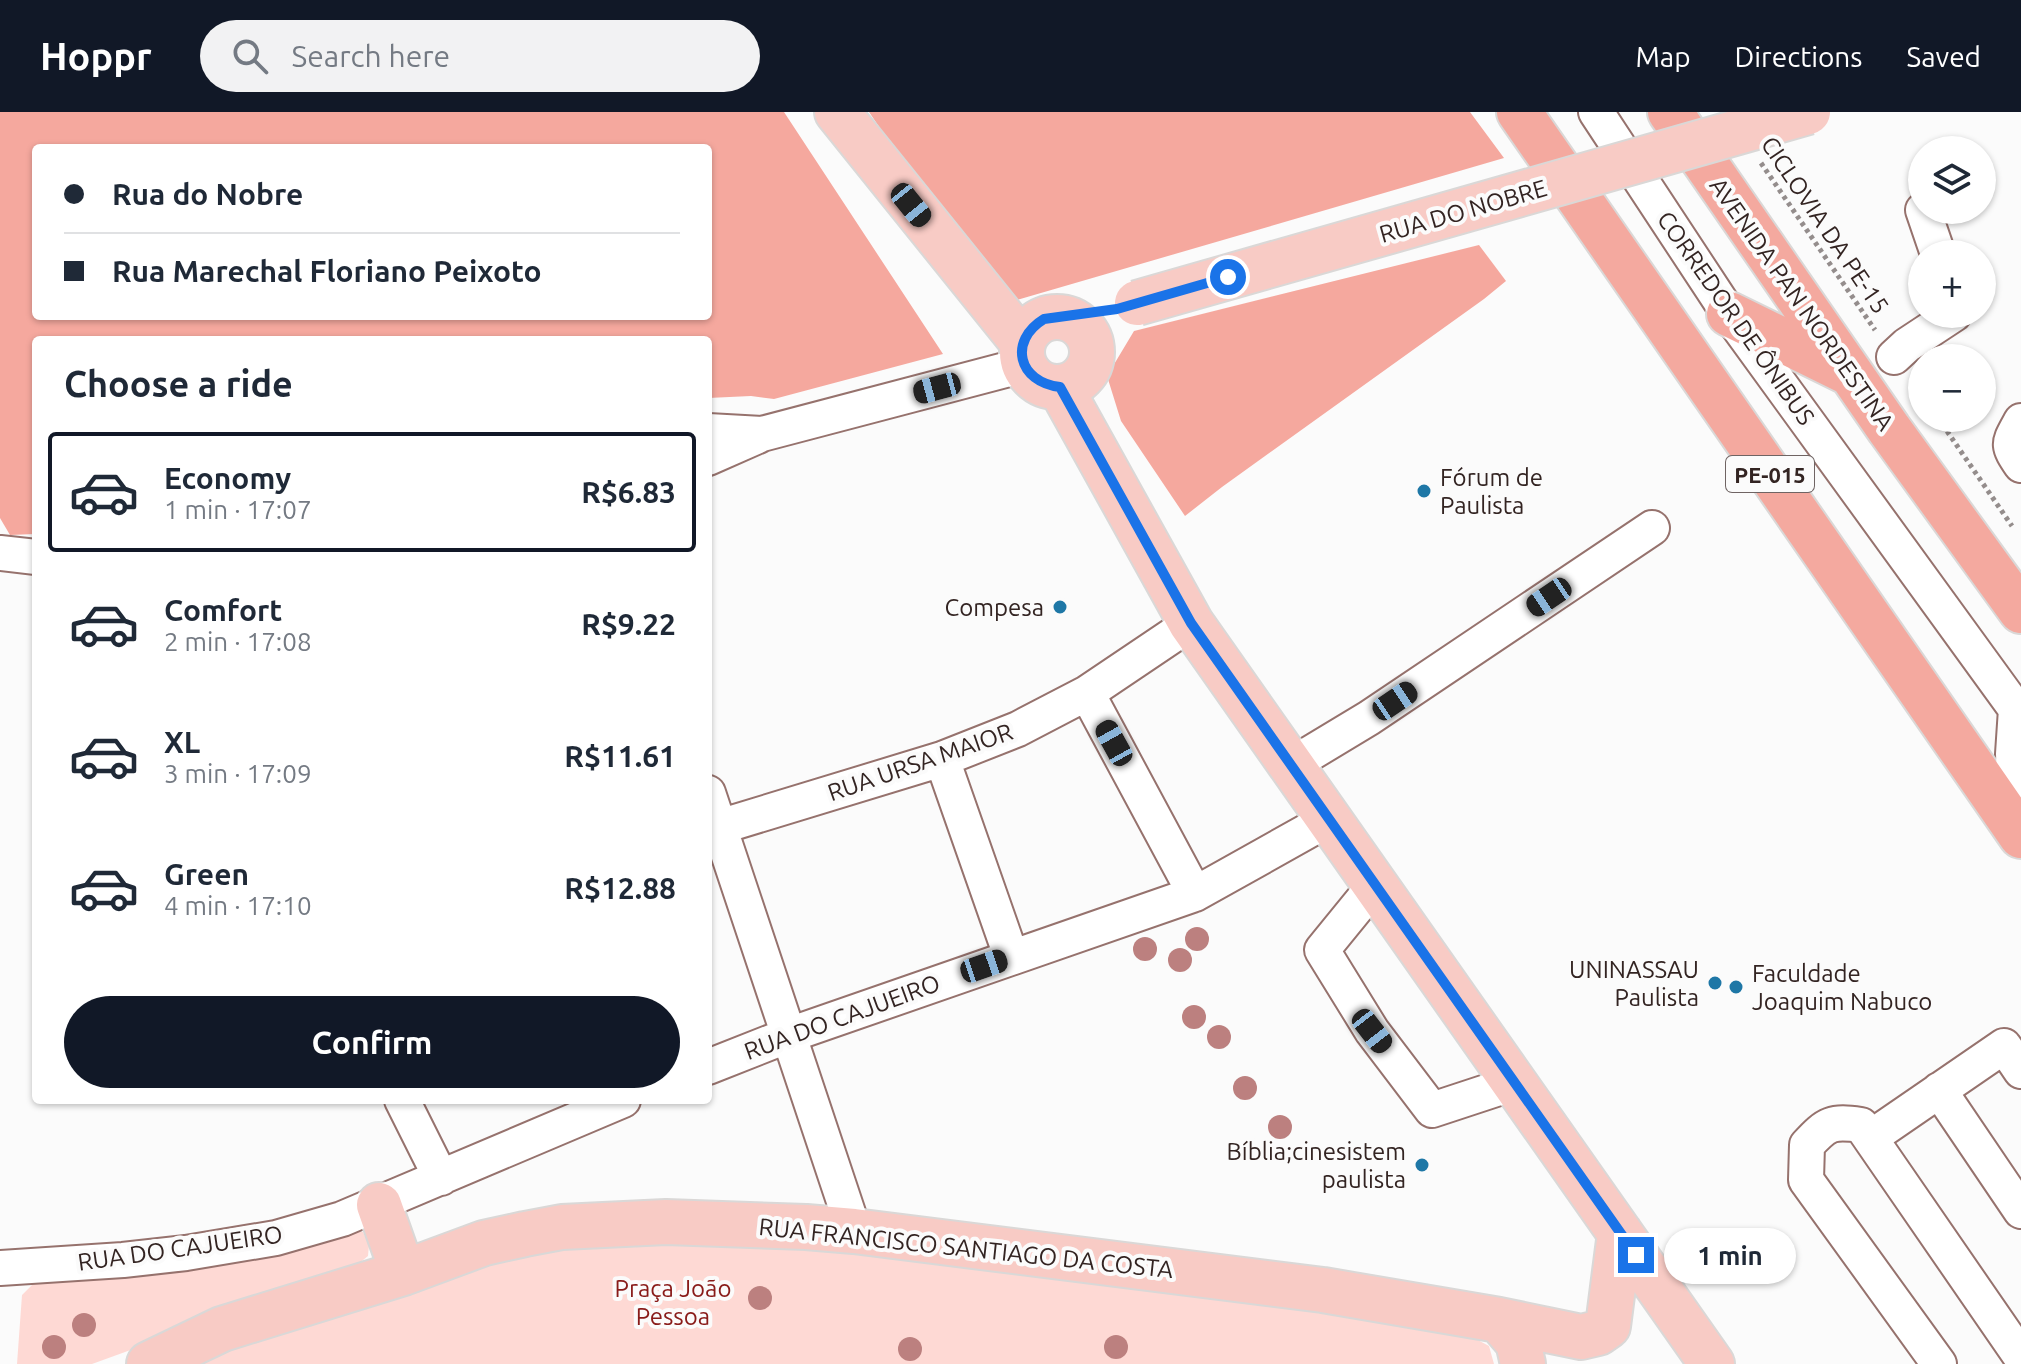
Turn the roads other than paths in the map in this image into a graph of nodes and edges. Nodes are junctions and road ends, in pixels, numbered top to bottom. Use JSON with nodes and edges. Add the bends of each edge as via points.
{"nodes":[{"id":1,"x":837,"y":112,"type":"edge"},
{"id":2,"x":1519,"y":112,"type":"edge"},
{"id":3,"x":1596,"y":112,"type":"edge"},
{"id":4,"x":1670,"y":112,"type":"edge"},
{"id":5,"x":1808,"y":112,"type":"edge"},
{"id":6,"x":1127,"y":306,"type":"junction"},
{"id":7,"x":1729,"y":314,"type":"junction"},
{"id":8,"x":1933,"y":328,"type":"edge"},
{"id":9,"x":1041,"y":353,"type":"junction"},
{"id":10,"x":1894,"y":357,"type":"road end"},
{"id":11,"x":1851,"y":374,"type":"junction"},
{"id":12,"x":2021,"y":421,"type":"edge"},
{"id":13,"x":712,"y":431,"type":"edge"},
{"id":14,"x":762,"y":434,"type":"junction"},
{"id":15,"x":712,"y":456,"type":"edge"},
{"id":16,"x":2021,"y":465,"type":"edge"},
{"id":17,"x":1652,"y":528,"type":"dead end"},
{"id":18,"x":0,"y":553,"type":"edge"},
{"id":19,"x":32,"y":557,"type":"edge"},
{"id":20,"x":2021,"y":611,"type":"edge"},
{"id":21,"x":1191,"y":623,"type":"junction"},
{"id":22,"x":1087,"y":693,"type":"junction"},
{"id":23,"x":2019,"y":712,"type":"edge"},
{"id":24,"x":942,"y":759,"type":"junction"},
{"id":25,"x":1291,"y":765,"type":"junction"},
{"id":26,"x":712,"y":805,"type":"edge"},
{"id":27,"x":1329,"y":819,"type":"junction"},
{"id":28,"x":719,"y":827,"type":"junction"},
{"id":29,"x":2019,"y":834,"type":"edge"},
{"id":30,"x":1375,"y":885,"type":"junction"},
{"id":31,"x":1195,"y":894,"type":"junction"},
{"id":32,"x":1011,"y":956,"type":"junction"},
{"id":33,"x":789,"y":1035,"type":"junction"},
{"id":34,"x":712,"y":1065,"type":"edge"},
{"id":35,"x":2021,"y":1071,"type":"edge"},
{"id":36,"x":1514,"y":1083,"type":"junction"},
{"id":37,"x":1939,"y":1090,"type":"junction"},
{"id":38,"x":404,"y":1104,"type":"edge"},
{"id":39,"x":614,"y":1104,"type":"edge"},
{"id":40,"x":1870,"y":1138,"type":"junction"},
{"id":41,"x":441,"y":1178,"type":"junction"},
{"id":42,"x":379,"y":1205,"type":"junction"},
{"id":43,"x":2021,"y":1211,"type":"edge"},
{"id":44,"x":854,"y":1231,"type":"junction"},
{"id":45,"x":1620,"y":1233,"type":"junction"},
{"id":46,"x":0,"y":1268,"type":"edge"},
{"id":47,"x":403,"y":1273,"type":"junction"},
{"id":48,"x":1499,"y":1320,"type":"junction"},
{"id":49,"x":2021,"y":1357,"type":"edge"},
{"id":50,"x":149,"y":1364,"type":"edge"},
{"id":51,"x":1523,"y":1364,"type":"edge"},
{"id":52,"x":1712,"y":1364,"type":"edge"},
{"id":53,"x":1939,"y":1364,"type":"edge"}],
"edges":[{"from":1,"to":9,"type":"main road"},
{"from":2,"to":29,"type":"highway","number":"PE-015"},
{"from":3,"to":7,"type":"street","name":"CORREDOR DE ÔNIBUS"},
{"from":4,"to":11,"type":"highway","name":"AVENIDA PAN NORDESTINA"},
{"from":5,"to":6,"type":"main road","name":"RUA DO NOBRE","bridge":true},
{"from":6,"to":9,"type":"main road","name":"RUA DO NOBRE"},
{"from":6,"to":9,"type":"main road","via":[[1081,377],[1071,383]]},
{"from":7,"to":11,"type":"highway"},
{"from":7,"to":23,"type":"street","name":"CORREDOR DE ÔNIBUS"},
{"from":8,"to":10,"type":"street"},
{"from":9,"to":14,"type":"street"},
{"from":9,"to":21,"type":"main road"},
{"from":11,"to":20,"type":"highway","name":"AVENIDA PAN NORDESTINA"},
{"from":12,"to":16,"type":"street","via":[[2010,447]]},
{"from":13,"to":14,"type":"street"},
{"from":14,"to":15,"type":"street"},
{"from":17,"to":25,"type":"street"},
{"from":18,"to":19,"type":"street"},
{"from":21,"to":22,"type":"street","name":"RUA URSA MAIOR"},
{"from":21,"to":25,"type":"main road"},
{"from":22,"to":24,"type":"street","name":"RUA URSA MAIOR","via":[[1018,729]]},
{"from":22,"to":31,"type":"street"},
{"from":23,"to":29,"type":"street","via":[[2013,754]]},
{"from":24,"to":28,"type":"street","name":"RUA URSA MAIOR"},
{"from":24,"to":32,"type":"street"},
{"from":25,"to":27,"type":"main road"},
{"from":26,"to":28,"type":"street"},
{"from":27,"to":30,"type":"main road"},
{"from":27,"to":31,"type":"street","name":"RUA DO CAJUEIRO"},
{"from":28,"to":33,"type":"street"},
{"from":30,"to":36,"type":"main road"},
{"from":30,"to":36,"type":"street","via":[[1322,950],[1372,1031],[1432,1110]]},
{"from":31,"to":32,"type":"street","name":"RUA DO CAJUEIRO"},
{"from":32,"to":33,"type":"street","name":"RUA DO CAJUEIRO"},
{"from":33,"to":34,"type":"street","name":"RUA DO CAJUEIRO"},
{"from":33,"to":44,"type":"street"},
{"from":35,"to":37,"type":"street","via":[[2004,1046]]},
{"from":36,"to":45,"type":"main road"},
{"from":37,"to":40,"type":"street"},
{"from":37,"to":43,"type":"street"},
{"from":38,"to":41,"type":"street"},
{"from":39,"to":41,"type":"street","name":"RUA DO CAJUEIRO"},
{"from":40,"to":49,"type":"street"},
{"from":40,"to":53,"type":"street","via":[[1861,1125],[1823,1127],[1807,1145],[1806,1180]]},
{"from":41,"to":42,"type":"street","name":"RUA DO CAJUEIRO"},
{"from":42,"to":46,"type":"street","name":"RUA DO CAJUEIRO","via":[[276,1238],[186,1253]]},
{"from":42,"to":47,"type":"main road"},
{"from":44,"to":47,"type":"main road","name":"RUA FRANCISCO SANTIAGO DA COSTA","via":[[666,1222],[562,1227],[484,1243]]},
{"from":44,"to":48,"type":"main road","name":"RUA FRANCISCO SANTIAGO DA COSTA","via":[[1323,1290]]},
{"from":45,"to":48,"type":"main road","name":"RUA FRANCISCO SANTIAGO DA COSTA","via":[[1608,1326],[1581,1337]]},
{"from":45,"to":52,"type":"main road"},
{"from":47,"to":50,"type":"main road","name":"RUA FRANCISCO SANTIAGO DA COSTA","via":[[222,1329]]},
{"from":48,"to":51,"type":"main road","via":[[1518,1342]]}]}
